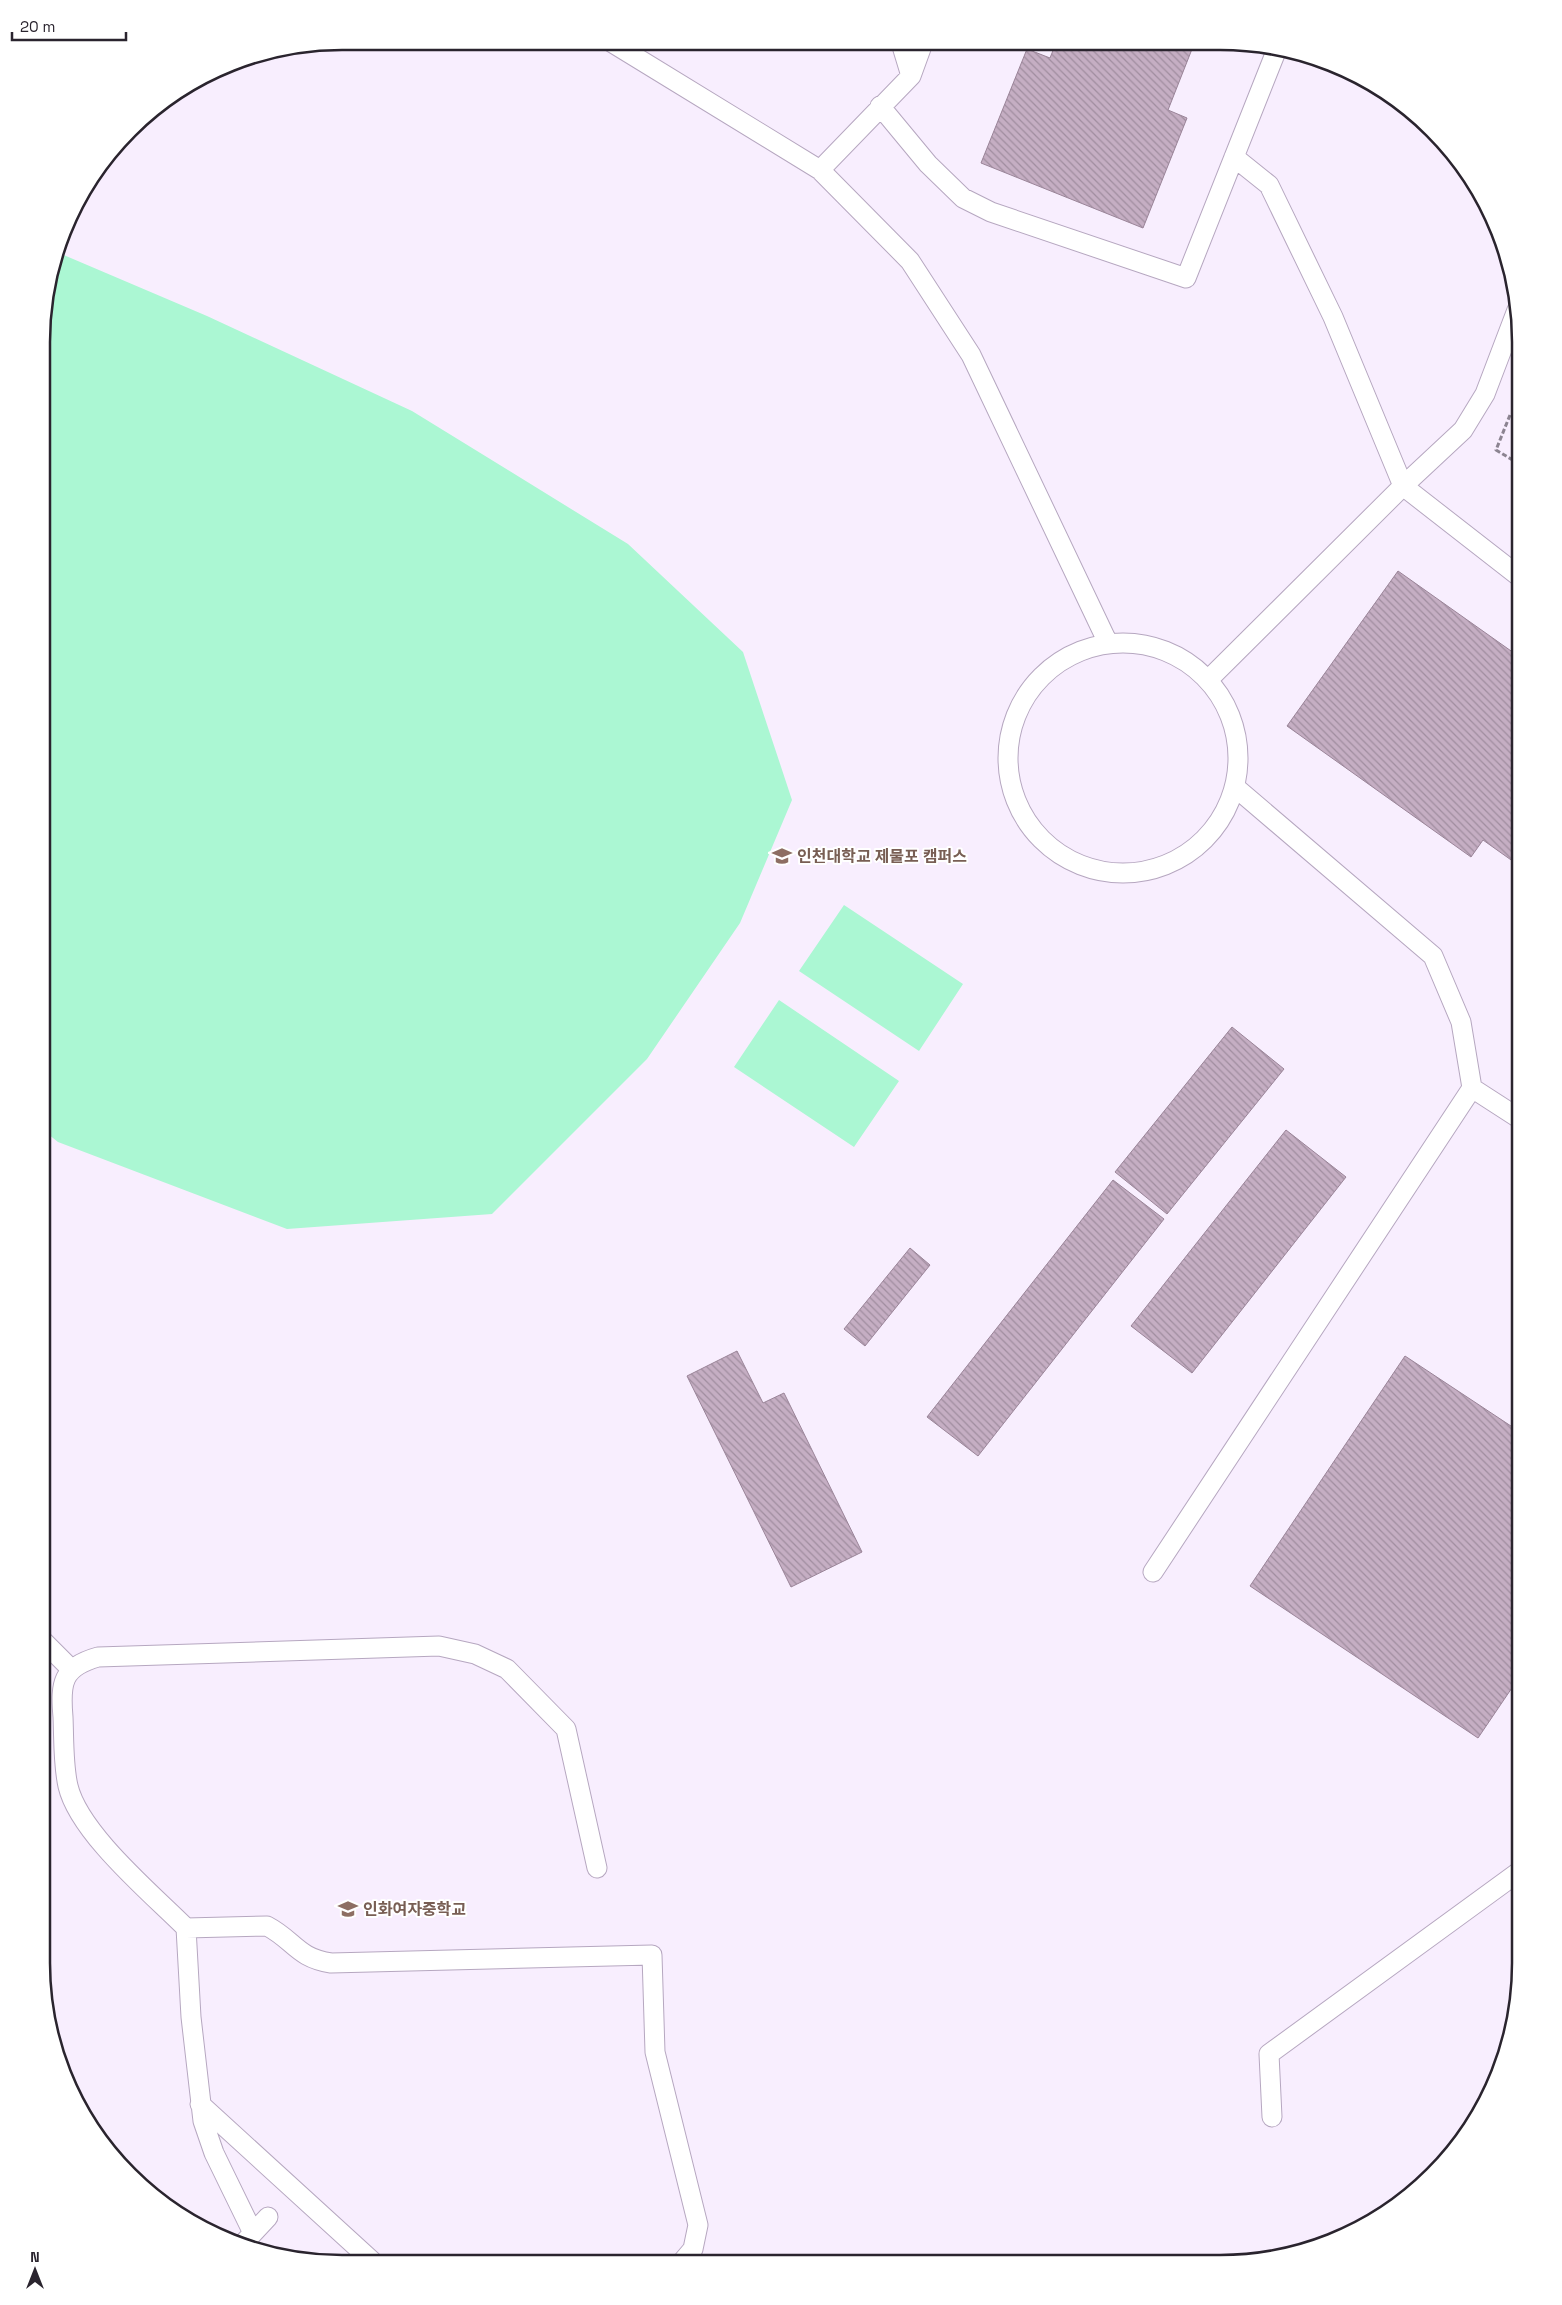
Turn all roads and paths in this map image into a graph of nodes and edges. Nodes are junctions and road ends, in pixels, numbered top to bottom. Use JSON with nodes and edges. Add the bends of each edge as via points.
{"nodes":[{"id":1,"x":624,"y":50,"type":"edge"},
{"id":2,"x":903,"y":50,"type":"edge"},
{"id":3,"x":920,"y":50,"type":"edge"},
{"id":4,"x":1273,"y":55,"type":"edge"},
{"id":5,"x":911,"y":76,"type":"junction"},
{"id":6,"x":880,"y":106,"type":"junction"},
{"id":7,"x":1234,"y":157,"type":"junction"},
{"id":8,"x":820,"y":170,"type":"junction"},
{"id":9,"x":1511,"y":323,"type":"edge"},
{"id":10,"x":1510,"y":414,"type":"dead end"},
{"id":11,"x":1512,"y":460,"type":"edge"},
{"id":12,"x":1403,"y":486,"type":"junction"},
{"id":13,"x":1512,"y":571,"type":"edge"},
{"id":14,"x":1108,"y":644,"type":"junction"},
{"id":15,"x":1208,"y":680,"type":"junction"},
{"id":16,"x":1235,"y":787,"type":"junction"},
{"id":17,"x":1472,"y":1088,"type":"junction"},
{"id":18,"x":1512,"y":1114,"type":"edge"},
{"id":19,"x":1153,"y":1572,"type":"dead end"},
{"id":20,"x":50,"y":1648,"type":"edge"},
{"id":21,"x":71,"y":1669,"type":"junction"},
{"id":22,"x":596,"y":1868,"type":"dead end"},
{"id":23,"x":1512,"y":1877,"type":"edge"},
{"id":24,"x":186,"y":1928,"type":"junction"},
{"id":25,"x":200,"y":2104,"type":"junction"},
{"id":26,"x":1272,"y":2117,"type":"dead end"},
{"id":27,"x":268,"y":2217,"type":"dead end"},
{"id":28,"x":246,"y":2238,"type":"edge"},
{"id":29,"x":248,"y":2239,"type":"edge"},
{"id":30,"x":365,"y":2255,"type":"edge"},
{"id":31,"x":687,"y":2255,"type":"edge"}],
"edges":[{"from":1,"to":8,"type":"lane"},
{"from":2,"to":5,"type":"lane"},
{"from":3,"to":5,"type":"lane"},
{"from":4,"to":7,"type":"lane"},
{"from":5,"to":6,"type":"lane"},
{"from":6,"to":7,"type":"lane","via":[[928,164],[963,198],[991,212],[1186,278]]},
{"from":6,"to":8,"type":"lane"},
{"from":7,"to":12,"type":"lane","via":[[1269,185],[1333,317]]},
{"from":8,"to":14,"type":"lane","via":[[910,261],[970,355]]},
{"from":9,"to":12,"type":"lane","via":[[1485,394],[1463,430]]},
{"from":10,"to":11,"type":"path","via":[[1496,450]]},
{"from":12,"to":13,"type":"lane"},
{"from":12,"to":15,"type":"lane"},
{"from":14,"to":15,"type":"lane","via":[[1130,643],[1166,651],[1192,665]]},
{"from":14,"to":16,"type":"lane","via":[[1081,650],[1056,664],[1036,683],[1020,706],[1011,732],[1008,760],[1011,787],[1022,813],[1038,836],[1060,854],[1084,867],[1139,872],[1166,865],[1191,852],[1212,833],[1227,809]]},
{"from":15,"to":16,"type":"lane","via":[[1222,698],[1238,742],[1239,765]]},
{"from":16,"to":17,"type":"lane","via":[[1434,956],[1461,1022]]},
{"from":17,"to":18,"type":"lane"},
{"from":17,"to":19,"type":"lane"},
{"from":20,"to":21,"type":"lane"},
{"from":21,"to":22,"type":"lane","via":[[98,1657],[439,1646],[475,1654],[507,1669],[566,1729]]},
{"from":21,"to":24,"type":"lane","via":[[63,1685],[62,1702],[68,1786],[75,1805],[95,1837]]},
{"from":23,"to":26,"type":"lane","via":[[1269,2054]]},
{"from":24,"to":25,"type":"lane"},
{"from":24,"to":31,"type":"lane","via":[[267,1926],[304,1955],[331,1963],[652,1955],[655,2052],[698,2225]]},
{"from":25,"to":28,"type":"lane","via":[[214,2153]]},
{"from":25,"to":30,"type":"lane"},
{"from":27,"to":29,"type":"lane"}]}
